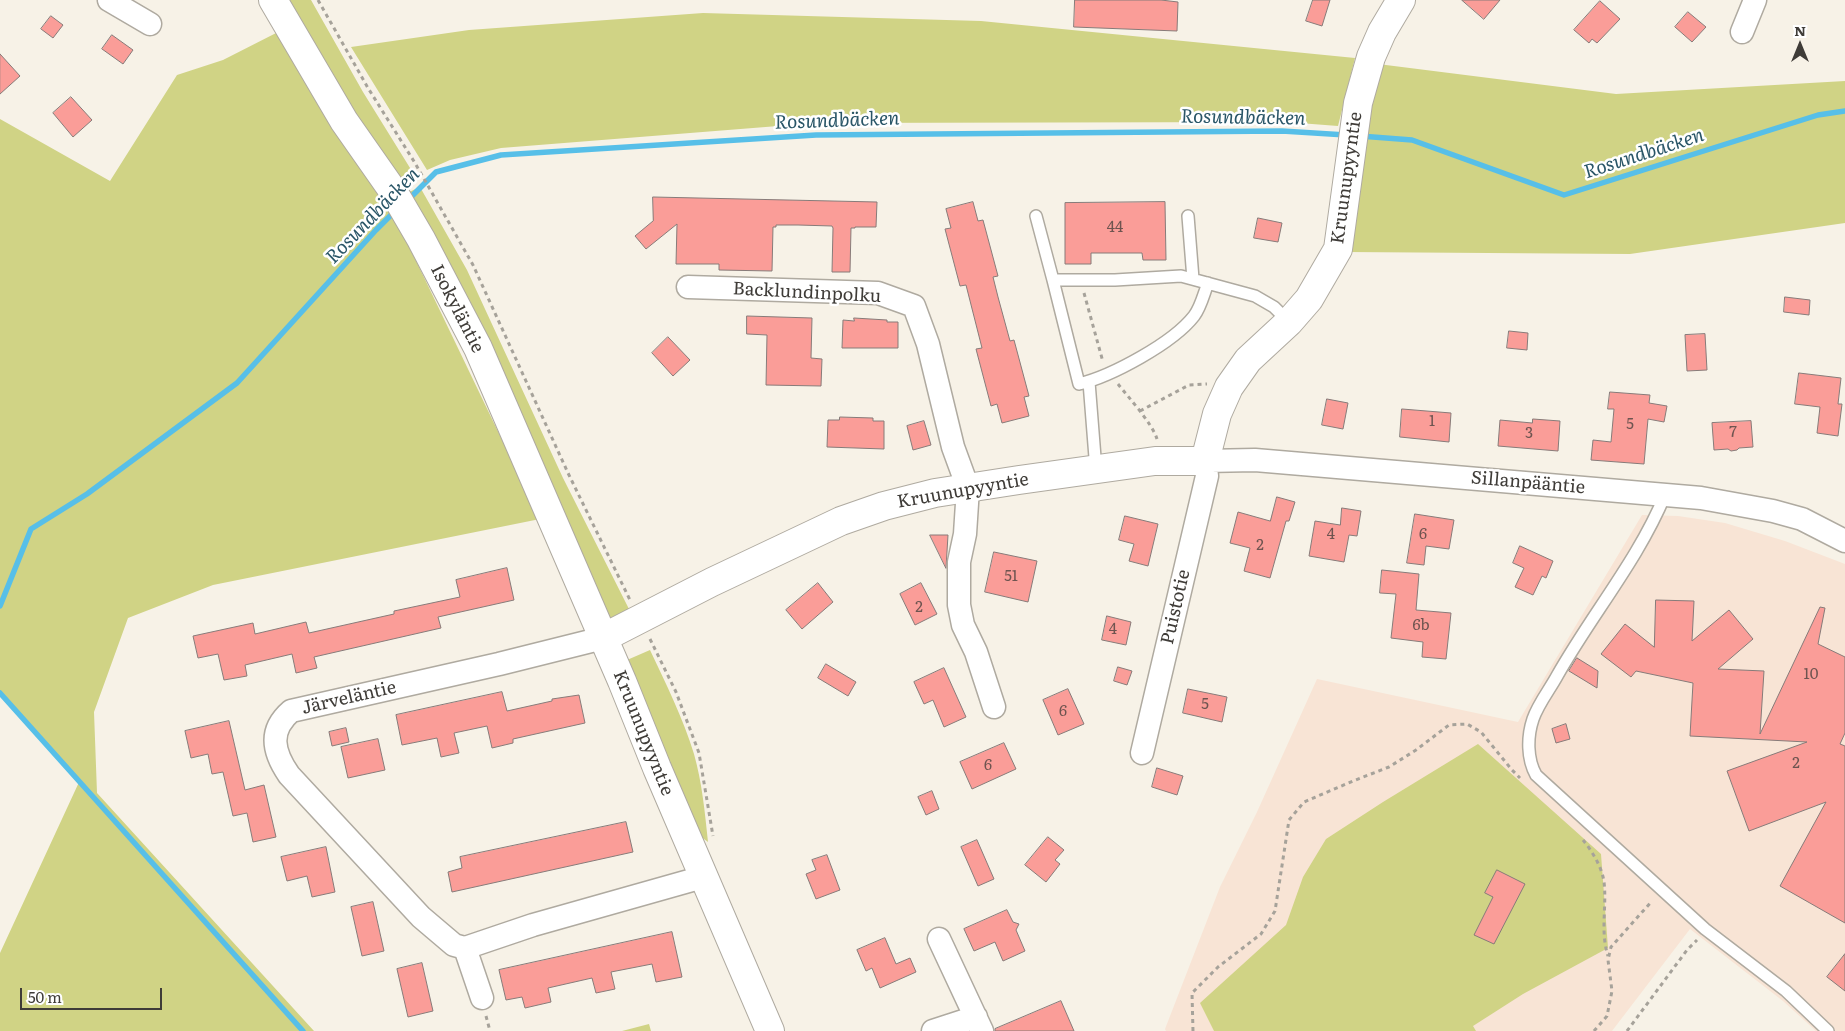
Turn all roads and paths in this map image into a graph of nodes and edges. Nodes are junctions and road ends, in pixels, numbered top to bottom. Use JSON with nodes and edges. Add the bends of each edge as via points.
{"nodes":[{"id":1,"x":110,"y":0,"type":"edge"},
{"id":2,"x":273,"y":0,"type":"edge"},
{"id":3,"x":318,"y":0,"type":"edge"},
{"id":4,"x":1401,"y":0,"type":"edge"},
{"id":5,"x":1755,"y":0,"type":"edge"},
{"id":6,"x":150,"y":24,"type":"dead end"},
{"id":7,"x":1742,"y":32,"type":"dead end"},
{"id":8,"x":1036,"y":216,"type":"dead end"},
{"id":9,"x":1188,"y":216,"type":"dead end"},
{"id":10,"x":1193,"y":279,"type":"junction"},
{"id":11,"x":1053,"y":280,"type":"junction"},
{"id":12,"x":1208,"y":283,"type":"junction"},
{"id":13,"x":688,"y":287,"type":"dead end"},
{"id":14,"x":1289,"y":322,"type":"junction"},
{"id":15,"x":1089,"y":382,"type":"junction"},
{"id":16,"x":1229,"y":387,"type":"junction"},
{"id":17,"x":1140,"y":411,"type":"dead end"},
{"id":18,"x":1205,"y":461,"type":"junction"},
{"id":19,"x":1096,"y":470,"type":"junction"},
{"id":20,"x":968,"y":488,"type":"junction"},
{"id":21,"x":1665,"y":495,"type":"junction"},
{"id":22,"x":1845,"y":541,"type":"edge"},
{"id":23,"x":650,"y":633,"type":"junction"},
{"id":24,"x":603,"y":638,"type":"junction"},
{"id":25,"x":994,"y":707,"type":"dead end"},
{"id":26,"x":1142,"y":753,"type":"dead end"},
{"id":27,"x":1525,"y":782,"type":"dead end"},
{"id":28,"x":1581,"y":838,"type":"dead end"},
{"id":29,"x":714,"y":844,"type":"dead end"},
{"id":30,"x":703,"y":877,"type":"junction"},
{"id":31,"x":1662,"y":890,"type":"junction"},
{"id":32,"x":1707,"y":931,"type":"junction"},
{"id":33,"x":940,"y":939,"type":"dead end"},
{"id":34,"x":465,"y":948,"type":"junction"},
{"id":35,"x":1608,"y":956,"type":"junction"},
{"id":36,"x":482,"y":998,"type":"dead end"},
{"id":37,"x":979,"y":1024,"type":"edge"},
{"id":38,"x":770,"y":1031,"type":"edge"},
{"id":39,"x":933,"y":1031,"type":"edge"},
{"id":40,"x":1193,"y":1031,"type":"edge"},
{"id":41,"x":1594,"y":1031,"type":"edge"},
{"id":42,"x":1627,"y":1031,"type":"edge"},
{"id":43,"x":1828,"y":1031,"type":"edge"}],
"edges":[{"from":1,"to":6,"type":"street"},
{"from":2,"to":24,"type":"street","name":"Isokyläntie","via":[[344,120],[393,191],[421,239],[482,357]]},
{"from":3,"to":23,"type":"path","via":[[473,265],[564,464]]},
{"from":4,"to":14,"type":"street","name":"Kruunupyyntie","via":[[1371,57],[1355,118],[1338,249],[1308,299]]},
{"from":5,"to":7,"type":"street"},
{"from":8,"to":11,"type":"lane"},
{"from":9,"to":10,"type":"lane"},
{"from":10,"to":11,"type":"lane","via":[[1181,276]]},
{"from":10,"to":12,"type":"lane"},
{"from":11,"to":15,"type":"lane","via":[[1079,384]]},
{"from":12,"to":14,"type":"lane","via":[[1255,296],[1274,307]]},
{"from":12,"to":15,"type":"lane","via":[[1195,314],[1180,331],[1136,360]]},
{"from":13,"to":20,"type":"street","name":"Backlundinpolku","via":[[878,292],[914,306],[928,344],[953,447]]},
{"from":14,"to":16,"type":"street","name":"Kruunupyyntie","via":[[1248,360]]},
{"from":15,"to":19,"type":"lane"},
{"from":16,"to":17,"type":"path","via":[[1202,383],[1189,385]]},
{"from":16,"to":18,"type":"street","name":"Kruunupyyntie","via":[[1217,414]]},
{"from":18,"to":19,"type":"street","name":"Kruunupyyntie","via":[[1155,461]]},
{"from":18,"to":21,"type":"street","name":"Sillanpääntie","via":[[1255,460]]},
{"from":18,"to":26,"type":"street","name":"Puistotie","via":[[1207,476]]},
{"from":19,"to":20,"type":"street","name":"Kruunupyyntie"},
{"from":20,"to":23,"type":"street","name":"Kruunupyyntie","via":[[884,506],[841,521],[712,582]]},
{"from":20,"to":25,"type":"street","via":[[965,534],[959,562],[959,605],[963,625],[976,652]]},
{"from":21,"to":22,"type":"street","name":"Sillanpääntie","via":[[1773,511],[1802,519]]},
{"from":21,"to":31,"type":"lane","via":[[1655,521],[1565,662],[1533,719],[1529,741],[1530,763],[1536,775]]},
{"from":23,"to":24,"type":"street","name":"Kruunupyyntie"},
{"from":23,"to":29,"type":"path","via":[[699,753]]},
{"from":24,"to":30,"type":"street","name":"Kruunupyyntie"},
{"from":24,"to":34,"type":"street","name":"Järveläntie","via":[[304,707],[291,712],[277,729],[278,760],[289,775],[421,917],[454,945]]},
{"from":27,"to":40,"type":"path","via":[[1482,732],[1467,724],[1449,725],[1389,767],[1304,802],[1289,820],[1275,911],[1261,934],[1218,967],[1192,993]]},
{"from":28,"to":35,"type":"path","via":[[1591,850],[1604,880],[1603,934]]},
{"from":30,"to":34,"type":"street","via":[[533,925]]},
{"from":30,"to":38,"type":"street","name":"Kruunupyyntie"},
{"from":31,"to":32,"type":"lane"},
{"from":31,"to":35,"type":"path","via":[[1611,947]]},
{"from":32,"to":42,"type":"path","via":[[1687,950]]},
{"from":32,"to":43,"type":"lane","via":[[1786,992]]},
{"from":33,"to":37,"type":"street"},
{"from":34,"to":36,"type":"street"},
{"from":35,"to":41,"type":"path","via":[[1612,992],[1607,1016]]},
{"from":37,"to":39,"type":"street"}]}
